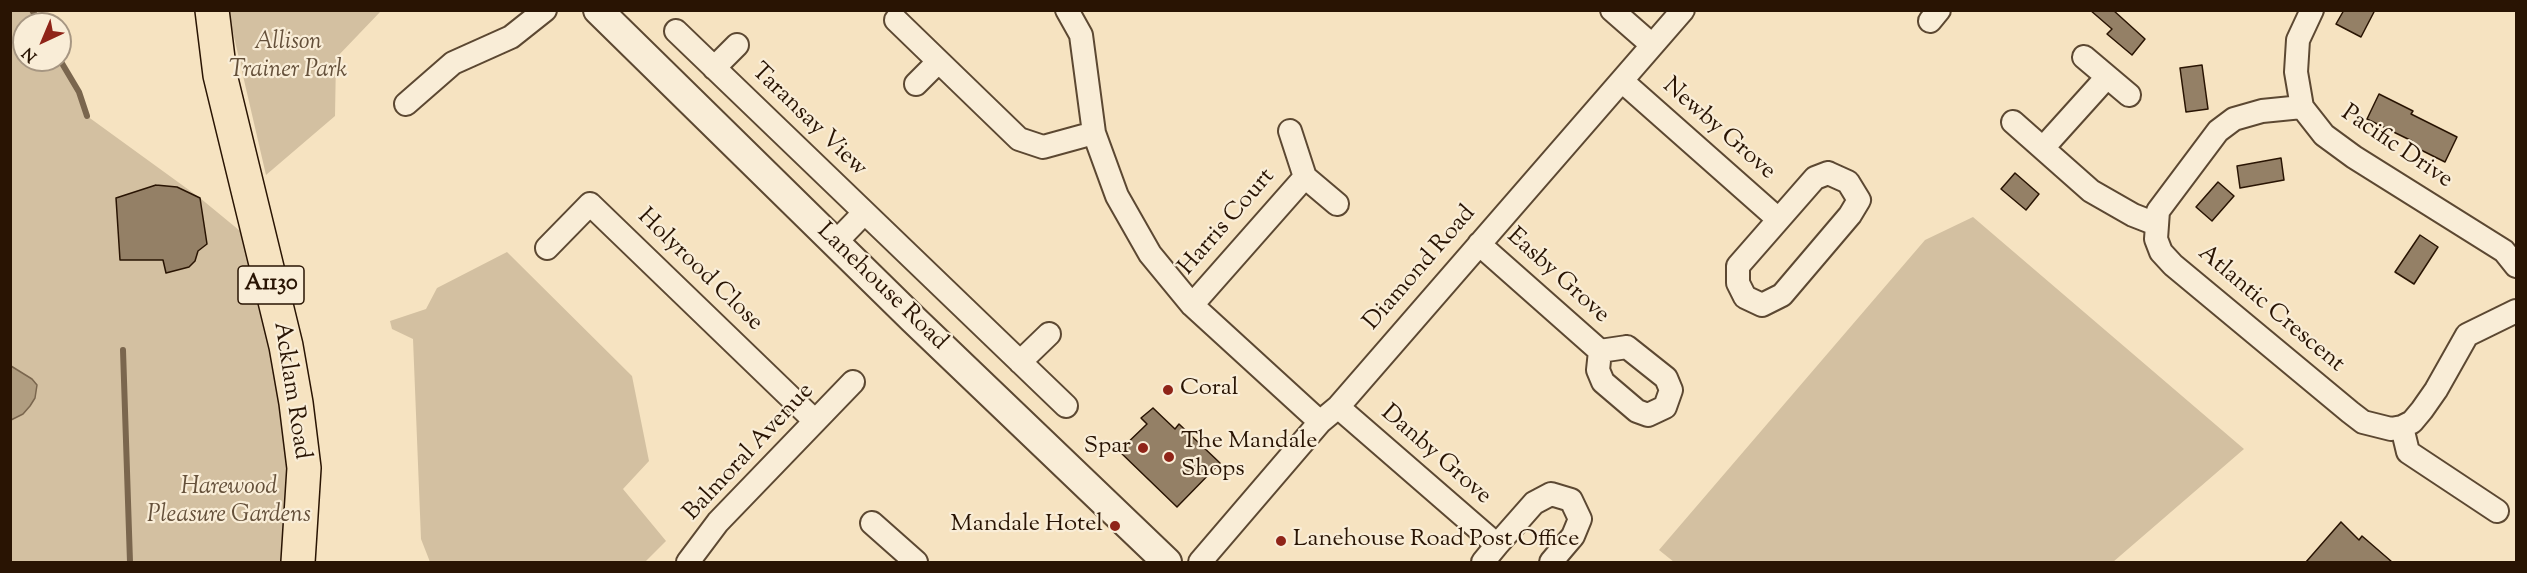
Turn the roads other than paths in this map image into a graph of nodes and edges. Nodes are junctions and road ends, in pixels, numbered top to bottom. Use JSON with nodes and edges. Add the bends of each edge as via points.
{"nodes":[{"id":1,"x":212,"y":10,"type":"edge"},
{"id":2,"x":545,"y":10,"type":"edge"},
{"id":3,"x":598,"y":10,"type":"edge"},
{"id":4,"x":1067,"y":10,"type":"edge"},
{"id":5,"x":1612,"y":10,"type":"edge"},
{"id":6,"x":1683,"y":10,"type":"edge"},
{"id":7,"x":2313,"y":10,"type":"edge"},
{"id":8,"x":896,"y":20,"type":"dead end"},
{"id":9,"x":676,"y":32,"type":"dead end"},
{"id":10,"x":737,"y":45,"type":"dead end"},
{"id":11,"x":1652,"y":45,"type":"junction"},
{"id":12,"x":2084,"y":57,"type":"dead end"},
{"id":13,"x":938,"y":62,"type":"junction"},
{"id":14,"x":714,"y":68,"type":"junction"},
{"id":15,"x":2107,"y":76,"type":"junction"},
{"id":16,"x":1622,"y":81,"type":"junction"},
{"id":17,"x":916,"y":84,"type":"dead end"},
{"id":18,"x":2129,"y":95,"type":"dead end"},
{"id":19,"x":406,"y":104,"type":"dead end"},
{"id":20,"x":2302,"y":107,"type":"junction"},
{"id":21,"x":2013,"y":122,"type":"dead end"},
{"id":22,"x":1290,"y":131,"type":"dead end"},
{"id":23,"x":1094,"y":133,"type":"junction"},
{"id":24,"x":2043,"y":148,"type":"junction"},
{"id":25,"x":1305,"y":177,"type":"junction"},
{"id":26,"x":1337,"y":204,"type":"dead end"},
{"id":27,"x":864,"y":213,"type":"junction"},
{"id":28,"x":1778,"y":219,"type":"junction"},
{"id":29,"x":2156,"y":224,"type":"junction"},
{"id":30,"x":836,"y":243,"type":"junction"},
{"id":31,"x":1479,"y":244,"type":"junction"},
{"id":32,"x":547,"y":248,"type":"dead end"},
{"id":33,"x":2512,"y":252,"type":"edge"},
{"id":34,"x":1192,"y":305,"type":"junction"},
{"id":35,"x":2517,"y":310,"type":"edge"},
{"id":36,"x":1049,"y":334,"type":"dead end"},
{"id":37,"x":1600,"y":351,"type":"dead end"},
{"id":38,"x":1020,"y":362,"type":"junction"},
{"id":39,"x":853,"y":382,"type":"dead end"},
{"id":40,"x":1066,"y":406,"type":"dead end"},
{"id":41,"x":1338,"y":407,"type":"junction"},
{"id":42,"x":815,"y":421,"type":"junction"},
{"id":43,"x":1320,"y":422,"type":"junction"},
{"id":44,"x":2402,"y":427,"type":"junction"},
{"id":45,"x":2498,"y":511,"type":"dead end"},
{"id":46,"x":872,"y":523,"type":"dead end"},
{"id":47,"x":1490,"y":554,"type":"edge"},
{"id":48,"x":298,"y":562,"type":"edge"},
{"id":49,"x":688,"y":562,"type":"edge"},
{"id":50,"x":916,"y":562,"type":"edge"},
{"id":51,"x":1167,"y":562,"type":"edge"},
{"id":52,"x":1200,"y":562,"type":"edge"},
{"id":53,"x":1551,"y":562,"type":"edge"}],
"edges":[{"from":1,"to":48,"type":"main road","name":"Acklam Road","number":"A1130","via":[[220,75],[286,346],[296,403],[304,468]]},
{"from":2,"to":19,"type":"street","via":[[511,37],[453,63]]},
{"from":3,"to":30,"type":"street","name":"Lanehouse Road"},
{"from":4,"to":23,"type":"street","via":[[1081,35]]},
{"from":5,"to":11,"type":"street"},
{"from":6,"to":11,"type":"street","name":"Diamond Road"},
{"from":7,"to":20,"type":"street","name":"Pacific Drive","via":[[2298,40],[2296,72]]},
{"from":8,"to":13,"type":"street"},
{"from":9,"to":14,"type":"street","name":"Taransay View"},
{"from":10,"to":14,"type":"street","name":"Taransay View"},
{"from":11,"to":16,"type":"street","name":"Diamond Road"},
{"from":12,"to":15,"type":"street"},
{"from":13,"to":17,"type":"street"},
{"from":13,"to":23,"type":"street","via":[[1019,139],[1043,147]]},
{"from":14,"to":27,"type":"street","name":"Taransay View"},
{"from":15,"to":18,"type":"street"},
{"from":15,"to":24,"type":"street"},
{"from":16,"to":28,"type":"street","name":"Newby Grove"},
{"from":16,"to":31,"type":"street","name":"Diamond Road"},
{"from":20,"to":29,"type":"street","via":[[2262,111],[2234,119],[2218,131],[2158,212]]},
{"from":20,"to":33,"type":"street","name":"Pacific Drive","via":[[2324,135],[2354,157]]},
{"from":21,"to":24,"type":"street"},
{"from":22,"to":25,"type":"street","name":"Harris Court"},
{"from":23,"to":34,"type":"street","via":[[1117,196],[1150,254]]},
{"from":24,"to":29,"type":"street","via":[[2091,191]]},
{"from":25,"to":26,"type":"street","name":"Harris Court"},
{"from":25,"to":34,"type":"street","name":"Harris Court"},
{"from":27,"to":30,"type":"street"},
{"from":27,"to":38,"type":"street","name":"Taransay View"},
{"from":28,"to":28,"type":"street","name":"Newby Grove","via":[[1815,178],[1828,173],[1848,182],[1859,200],[1782,295],[1762,305],[1745,297],[1738,283],[1738,266]]},
{"from":29,"to":44,"type":"street","name":"Atlantic Crescent","via":[[2161,252],[2173,265],[2350,412],[2363,422],[2391,429]]},
{"from":30,"to":51,"type":"street","name":"Lanehouse Road"},
{"from":31,"to":37,"type":"street","name":"Easby Grove"},
{"from":31,"to":41,"type":"street","name":"Diamond Road"},
{"from":32,"to":42,"type":"street","name":"Holyrood Close","via":[[590,204]]},
{"from":34,"to":43,"type":"street"},
{"from":35,"to":44,"type":"street","via":[[2467,335],[2436,390],[2412,422]]},
{"from":36,"to":38,"type":"street"},
{"from":38,"to":40,"type":"street","name":"Taransay View"},
{"from":39,"to":42,"type":"street","name":"Balmoral Avenue"},
{"from":41,"to":43,"type":"street","name":"Diamond Road"},
{"from":41,"to":47,"type":"street","name":"Danby Grove"},
{"from":42,"to":49,"type":"street","name":"Balmoral Avenue","via":[[718,522]]},
{"from":43,"to":52,"type":"street","name":"Diamond Road"},
{"from":44,"to":45,"type":"street","via":[[2408,452]]},
{"from":46,"to":50,"type":"street"},
{"from":47,"to":53,"type":"street","name":"Danby Grove","via":[[1534,503],[1551,494],[1571,500],[1580,519],[1573,536]]}]}
